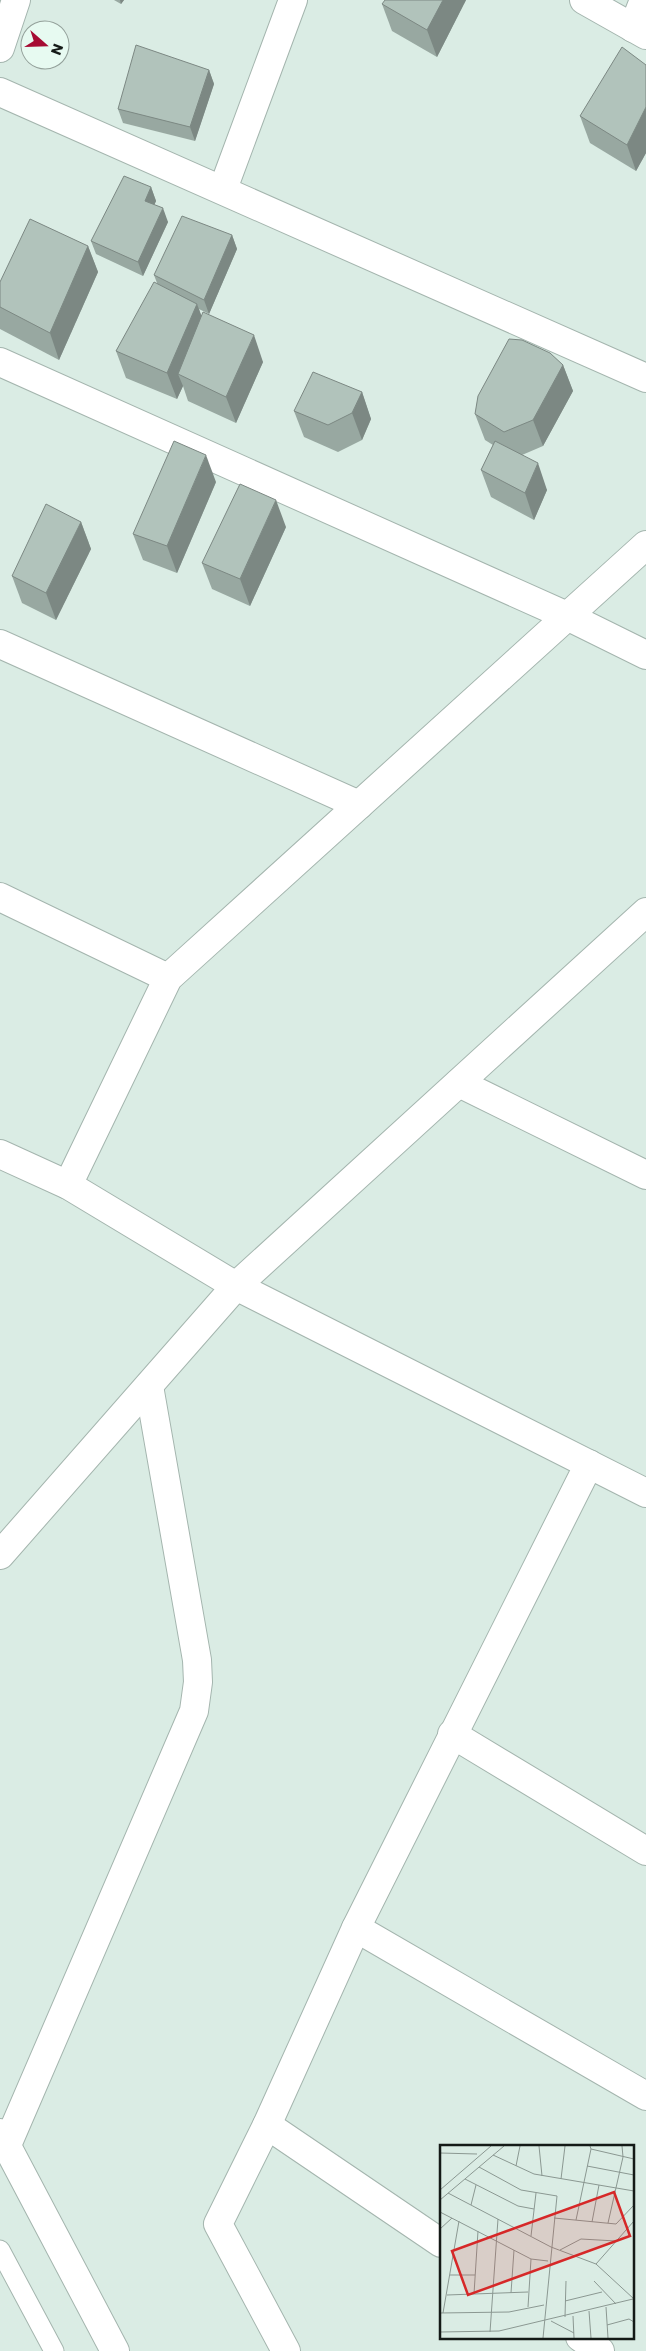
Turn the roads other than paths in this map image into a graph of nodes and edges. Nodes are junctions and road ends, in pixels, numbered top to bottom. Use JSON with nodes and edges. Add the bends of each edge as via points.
{"nodes":[{"id":1,"x":16,"y":0,"type":"edge"},
{"id":2,"x":293,"y":0,"type":"edge"},
{"id":3,"x":584,"y":0,"type":"edge"},
{"id":4,"x":644,"y":0,"type":"edge"},
{"id":5,"x":640,"y":32,"type":"edge"},
{"id":6,"x":0,"y":48,"type":"edge"},
{"id":7,"x":0,"y":92,"type":"edge"},
{"id":8,"x":223,"y":189,"type":"junction"},
{"id":9,"x":0,"y":362,"type":"edge"},
{"id":10,"x":646,"y":378,"type":"edge"},
{"id":11,"x":646,"y":545,"type":"edge"},
{"id":12,"x":567,"y":616,"type":"junction"},
{"id":13,"x":0,"y":644,"type":"edge"},
{"id":14,"x":646,"y":655,"type":"edge"},
{"id":15,"x":359,"y":805,"type":"junction"},
{"id":16,"x":0,"y":897,"type":"edge"},
{"id":17,"x":646,"y":912,"type":"edge"},
{"id":18,"x":168,"y":978,"type":"junction"},
{"id":19,"x":459,"y":1083,"type":"junction"},
{"id":20,"x":0,"y":1154,"type":"edge"},
{"id":21,"x":646,"y":1175,"type":"edge"},
{"id":22,"x":68,"y":1185,"type":"junction"},
{"id":23,"x":236,"y":1286,"type":"junction"},
{"id":24,"x":148,"y":1386,"type":"junction"},
{"id":25,"x":589,"y":1464,"type":"junction"},
{"id":26,"x":646,"y":1493,"type":"edge"},
{"id":27,"x":0,"y":1555,"type":"edge"},
{"id":28,"x":452,"y":1734,"type":"junction"},
{"id":29,"x":646,"y":1851,"type":"edge"},
{"id":30,"x":356,"y":1928,"type":"junction"},
{"id":31,"x":646,"y":2096,"type":"edge"},
{"id":32,"x":267,"y":2124,"type":"junction"},
{"id":33,"x":3,"y":2139,"type":"edge"},
{"id":34,"x":440,"y":2242,"type":"edge"},
{"id":35,"x":0,"y":2250,"type":"edge"},
{"id":36,"x":581,"y":2338,"type":"edge"},
{"id":37,"x":54,"y":2351,"type":"edge"},
{"id":38,"x":115,"y":2351,"type":"edge"},
{"id":39,"x":286,"y":2351,"type":"edge"},
{"id":40,"x":600,"y":2351,"type":"edge"}],
"edges":[{"from":1,"to":6,"type":"street"},
{"from":2,"to":8,"type":"street"},
{"from":3,"to":5,"type":"street"},
{"from":4,"to":5,"type":"street"},
{"from":7,"to":8,"type":"street"},
{"from":8,"to":10,"type":"street"},
{"from":9,"to":12,"type":"street"},
{"from":11,"to":12,"type":"street"},
{"from":12,"to":14,"type":"street"},
{"from":12,"to":15,"type":"street"},
{"from":13,"to":15,"type":"street"},
{"from":15,"to":18,"type":"street"},
{"from":16,"to":18,"type":"street"},
{"from":17,"to":19,"type":"street"},
{"from":18,"to":22,"type":"street"},
{"from":19,"to":21,"type":"street"},
{"from":19,"to":23,"type":"street"},
{"from":20,"to":22,"type":"street"},
{"from":22,"to":23,"type":"street"},
{"from":23,"to":24,"type":"street"},
{"from":23,"to":25,"type":"street"},
{"from":24,"to":27,"type":"street"},
{"from":24,"to":33,"type":"street","via":[[197,1660],[194,1711]]},
{"from":25,"to":26,"type":"street"},
{"from":25,"to":28,"type":"street"},
{"from":28,"to":29,"type":"street"},
{"from":28,"to":30,"type":"street"},
{"from":30,"to":31,"type":"street"},
{"from":30,"to":32,"type":"street"},
{"from":32,"to":34,"type":"street"},
{"from":32,"to":39,"type":"street","via":[[218,2224]]},
{"from":33,"to":38,"type":"street"},
{"from":35,"to":37,"type":"lane"},
{"from":36,"to":40,"type":"street"}]}
